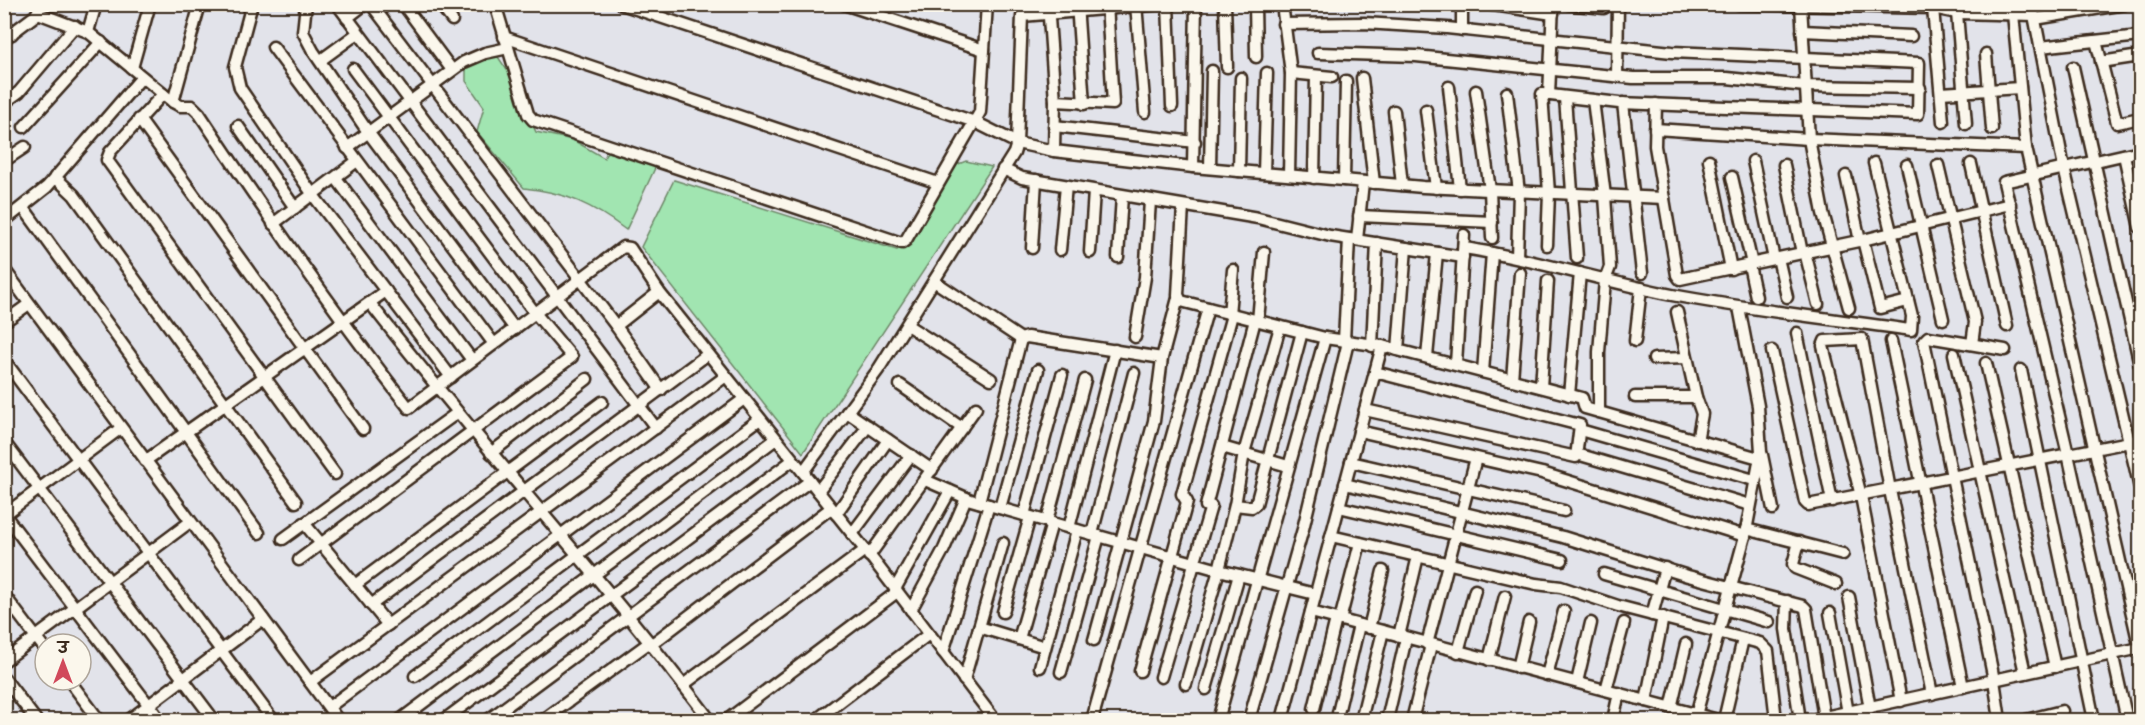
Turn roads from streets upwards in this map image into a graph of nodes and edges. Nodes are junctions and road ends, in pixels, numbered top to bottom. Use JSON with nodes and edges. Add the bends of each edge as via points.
{"nodes":[{"id":1,"x":96,"y":4,"type":"edge"},
{"id":2,"x":150,"y":4,"type":"edge"},
{"id":3,"x":200,"y":4,"type":"edge"},
{"id":4,"x":252,"y":4,"type":"edge"},
{"id":5,"x":306,"y":4,"type":"edge"},
{"id":6,"x":337,"y":4,"type":"edge"},
{"id":7,"x":365,"y":4,"type":"edge"},
{"id":8,"x":371,"y":4,"type":"edge"},
{"id":9,"x":403,"y":4,"type":"edge"},
{"id":10,"x":440,"y":4,"type":"edge"},
{"id":11,"x":495,"y":4,"type":"edge"},
{"id":12,"x":621,"y":4,"type":"edge"},
{"id":13,"x":844,"y":4,"type":"edge"},
{"id":14,"x":987,"y":4,"type":"edge"},
{"id":15,"x":1162,"y":4,"type":"edge"},
{"id":16,"x":1168,"y":4,"type":"edge"},
{"id":17,"x":1196,"y":4,"type":"edge"},
{"id":18,"x":1225,"y":4,"type":"edge"},
{"id":19,"x":1255,"y":4,"type":"edge"},
{"id":20,"x":1282,"y":4,"type":"edge"},
{"id":21,"x":1462,"y":4,"type":"edge"},
{"id":22,"x":1486,"y":4,"type":"edge"},
{"id":23,"x":1568,"y":4,"type":"edge"},
{"id":24,"x":1618,"y":4,"type":"edge"},
{"id":25,"x":1739,"y":4,"type":"edge"},
{"id":26,"x":1136,"y":5,"type":"edge"},
{"id":27,"x":1803,"y":5,"type":"edge"},
{"id":28,"x":2124,"y":5,"type":"edge"},
{"id":29,"x":2099,"y":6,"type":"edge"},
{"id":30,"x":1107,"y":7,"type":"edge"},
{"id":31,"x":642,"y":8,"type":"edge"},
{"id":32,"x":1077,"y":8,"type":"edge"},
{"id":33,"x":1604,"y":8,"type":"dead end"},
{"id":34,"x":1933,"y":8,"type":"junction"},
{"id":35,"x":2077,"y":8,"type":"edge"},
{"id":36,"x":40,"y":9,"type":"edge"},
{"id":37,"x":1553,"y":9,"type":"edge"},
{"id":38,"x":1048,"y":10,"type":"edge"},
{"id":39,"x":2053,"y":10,"type":"edge"},
{"id":40,"x":1957,"y":13,"type":"junction"},
{"id":41,"x":2013,"y":14,"type":"junction"},
{"id":42,"x":347,"y":18,"type":"junction"},
{"id":43,"x":2035,"y":19,"type":"junction"},
{"id":44,"x":452,"y":20,"type":"dead end"},
{"id":45,"x":4,"y":22,"type":"edge"},
{"id":46,"x":1283,"y":24,"type":"junction"},
{"id":47,"x":75,"y":26,"type":"junction"},
{"id":48,"x":1462,"y":30,"type":"junction"},
{"id":49,"x":1802,"y":31,"type":"junction"},
{"id":50,"x":88,"y":32,"type":"junction"},
{"id":51,"x":358,"y":33,"type":"junction"},
{"id":52,"x":8,"y":36,"type":"edge"},
{"id":53,"x":1911,"y":36,"type":"dead end"},
{"id":54,"x":2140,"y":36,"type":"edge"},
{"id":55,"x":1552,"y":39,"type":"junction"},
{"id":56,"x":2096,"y":41,"type":"junction"},
{"id":57,"x":101,"y":42,"type":"junction"},
{"id":58,"x":506,"y":42,"type":"junction"},
{"id":59,"x":1618,"y":46,"type":"junction"},
{"id":60,"x":273,"y":47,"type":"dead end"},
{"id":61,"x":2040,"y":48,"type":"junction"},
{"id":62,"x":984,"y":50,"type":"junction"},
{"id":63,"x":1318,"y":53,"type":"dead end"},
{"id":64,"x":1986,"y":54,"type":"dead end"},
{"id":65,"x":2140,"y":56,"type":"edge"},
{"id":66,"x":1256,"y":57,"type":"dead end"},
{"id":67,"x":1803,"y":58,"type":"junction"},
{"id":68,"x":321,"y":60,"type":"junction"},
{"id":69,"x":2101,"y":62,"type":"junction"},
{"id":70,"x":2073,"y":67,"type":"dead end"},
{"id":71,"x":132,"y":68,"type":"junction"},
{"id":72,"x":1227,"y":68,"type":"dead end"},
{"id":73,"x":1550,"y":68,"type":"junction"},
{"id":74,"x":353,"y":69,"type":"dead end"},
{"id":75,"x":452,"y":70,"type":"junction"},
{"id":76,"x":1212,"y":71,"type":"dead end"},
{"id":77,"x":1267,"y":73,"type":"dead end"},
{"id":78,"x":1291,"y":73,"type":"junction"},
{"id":79,"x":1316,"y":76,"type":"junction"},
{"id":80,"x":1617,"y":76,"type":"junction"},
{"id":81,"x":142,"y":77,"type":"junction"},
{"id":82,"x":1332,"y":77,"type":"dead end"},
{"id":83,"x":1241,"y":78,"type":"dead end"},
{"id":84,"x":1362,"y":78,"type":"dead end"},
{"id":85,"x":1346,"y":81,"type":"dead end"},
{"id":86,"x":432,"y":85,"type":"junction"},
{"id":87,"x":1805,"y":86,"type":"junction"},
{"id":88,"x":1449,"y":87,"type":"dead end"},
{"id":89,"x":1920,"y":88,"type":"junction"},
{"id":90,"x":2020,"y":88,"type":"junction"},
{"id":91,"x":1476,"y":91,"type":"dead end"},
{"id":92,"x":1964,"y":92,"type":"junction"},
{"id":93,"x":1989,"y":92,"type":"junction"},
{"id":94,"x":1507,"y":93,"type":"dead end"},
{"id":95,"x":1941,"y":93,"type":"junction"},
{"id":96,"x":164,"y":94,"type":"junction"},
{"id":97,"x":1549,"y":95,"type":"junction"},
{"id":98,"x":1565,"y":98,"type":"junction"},
{"id":99,"x":1593,"y":100,"type":"junction"},
{"id":100,"x":410,"y":101,"type":"junction"},
{"id":101,"x":1055,"y":101,"type":"junction"},
{"id":102,"x":173,"y":102,"type":"junction"},
{"id":103,"x":4,"y":103,"type":"edge"},
{"id":104,"x":1623,"y":103,"type":"junction"},
{"id":105,"x":1084,"y":104,"type":"junction"},
{"id":106,"x":1656,"y":104,"type":"junction"},
{"id":107,"x":1172,"y":106,"type":"dead end"},
{"id":108,"x":1426,"y":110,"type":"dead end"},
{"id":109,"x":1395,"y":111,"type":"dead end"},
{"id":110,"x":1145,"y":112,"type":"dead end"},
{"id":111,"x":1807,"y":112,"type":"junction"},
{"id":112,"x":389,"y":117,"type":"junction"},
{"id":113,"x":2140,"y":118,"type":"edge"},
{"id":114,"x":139,"y":119,"type":"junction"},
{"id":115,"x":975,"y":122,"type":"junction"},
{"id":116,"x":1943,"y":122,"type":"dead end"},
{"id":117,"x":1966,"y":124,"type":"dead end"},
{"id":118,"x":238,"y":126,"type":"dead end"},
{"id":119,"x":1054,"y":126,"type":"junction"},
{"id":120,"x":24,"y":127,"type":"dead end"},
{"id":121,"x":1655,"y":129,"type":"junction"},
{"id":122,"x":1992,"y":129,"type":"dead end"},
{"id":123,"x":368,"y":132,"type":"junction"},
{"id":124,"x":1809,"y":140,"type":"junction"},
{"id":125,"x":1194,"y":142,"type":"junction"},
{"id":126,"x":1017,"y":143,"type":"junction"},
{"id":127,"x":25,"y":147,"type":"dead end"},
{"id":128,"x":347,"y":148,"type":"junction"},
{"id":129,"x":2026,"y":148,"type":"junction"},
{"id":130,"x":1054,"y":151,"type":"junction"},
{"id":131,"x":2140,"y":151,"type":"edge"},
{"id":132,"x":2124,"y":155,"type":"junction"},
{"id":133,"x":1709,"y":160,"type":"dead end"},
{"id":134,"x":4,"y":161,"type":"edge"},
{"id":135,"x":357,"y":161,"type":"junction"},
{"id":136,"x":1753,"y":161,"type":"dead end"},
{"id":137,"x":2093,"y":162,"type":"junction"},
{"id":138,"x":1874,"y":163,"type":"dead end"},
{"id":139,"x":1971,"y":164,"type":"dead end"},
{"id":140,"x":1784,"y":165,"type":"dead end"},
{"id":141,"x":1907,"y":165,"type":"dead end"},
{"id":142,"x":1938,"y":165,"type":"dead end"},
{"id":143,"x":1193,"y":167,"type":"junction"},
{"id":144,"x":1210,"y":168,"type":"junction"},
{"id":145,"x":2064,"y":168,"type":"junction"},
{"id":146,"x":1003,"y":169,"type":"junction"},
{"id":147,"x":1239,"y":171,"type":"junction"},
{"id":148,"x":1264,"y":173,"type":"junction"},
{"id":149,"x":1289,"y":175,"type":"junction"},
{"id":150,"x":2034,"y":175,"type":"junction"},
{"id":151,"x":1846,"y":176,"type":"dead end"},
{"id":152,"x":55,"y":177,"type":"junction"},
{"id":153,"x":1732,"y":177,"type":"dead end"},
{"id":154,"x":336,"y":178,"type":"junction"},
{"id":155,"x":1314,"y":178,"type":"junction"},
{"id":156,"x":1036,"y":180,"type":"junction"},
{"id":157,"x":1344,"y":180,"type":"junction"},
{"id":158,"x":1369,"y":182,"type":"junction"},
{"id":159,"x":938,"y":183,"type":"junction"},
{"id":160,"x":2136,"y":184,"type":"edge"},
{"id":161,"x":1402,"y":185,"type":"junction"},
{"id":162,"x":1066,"y":186,"type":"junction"},
{"id":163,"x":1436,"y":188,"type":"junction"},
{"id":164,"x":1460,"y":189,"type":"junction"},
{"id":165,"x":1490,"y":190,"type":"junction"},
{"id":166,"x":1094,"y":191,"type":"junction"},
{"id":167,"x":1519,"y":192,"type":"junction"},
{"id":168,"x":1549,"y":193,"type":"junction"},
{"id":169,"x":1573,"y":194,"type":"junction"},
{"id":170,"x":313,"y":195,"type":"junction"},
{"id":171,"x":1122,"y":196,"type":"junction"},
{"id":172,"x":1605,"y":196,"type":"junction"},
{"id":173,"x":1634,"y":197,"type":"junction"},
{"id":174,"x":1664,"y":198,"type":"junction"},
{"id":175,"x":1150,"y":201,"type":"junction"},
{"id":176,"x":2010,"y":204,"type":"junction"},
{"id":177,"x":1183,"y":206,"type":"junction"},
{"id":178,"x":23,"y":207,"type":"junction"},
{"id":179,"x":295,"y":208,"type":"junction"},
{"id":180,"x":1981,"y":211,"type":"junction"},
{"id":181,"x":1359,"y":216,"type":"junction"},
{"id":182,"x":1951,"y":219,"type":"junction"},
{"id":183,"x":4,"y":221,"type":"edge"},
{"id":184,"x":1492,"y":222,"type":"junction"},
{"id":185,"x":273,"y":224,"type":"junction"},
{"id":186,"x":1921,"y":226,"type":"junction"},
{"id":187,"x":2140,"y":228,"type":"edge"},
{"id":188,"x":1890,"y":234,"type":"junction"},
{"id":189,"x":1464,"y":235,"type":"dead end"},
{"id":190,"x":1492,"y":238,"type":"dead end"},
{"id":191,"x":1353,"y":240,"type":"junction"},
{"id":192,"x":1862,"y":240,"type":"junction"},
{"id":193,"x":1377,"y":243,"type":"junction"},
{"id":194,"x":1547,"y":245,"type":"dead end"},
{"id":195,"x":1833,"y":247,"type":"junction"},
{"id":196,"x":1032,"y":248,"type":"dead end"},
{"id":197,"x":1406,"y":248,"type":"junction"},
{"id":198,"x":1060,"y":250,"type":"dead end"},
{"id":199,"x":1090,"y":252,"type":"dead end"},
{"id":200,"x":1264,"y":252,"type":"dead end"},
{"id":201,"x":1437,"y":253,"type":"junction"},
{"id":202,"x":1463,"y":253,"type":"junction"},
{"id":203,"x":1492,"y":253,"type":"junction"},
{"id":204,"x":1804,"y":253,"type":"junction"},
{"id":205,"x":1118,"y":257,"type":"dead end"},
{"id":206,"x":1517,"y":257,"type":"junction"},
{"id":207,"x":1577,"y":258,"type":"dead end"},
{"id":208,"x":1776,"y":259,"type":"junction"},
{"id":209,"x":1750,"y":264,"type":"junction"},
{"id":210,"x":1731,"y":268,"type":"junction"},
{"id":211,"x":4,"y":269,"type":"edge"},
{"id":212,"x":1233,"y":270,"type":"dead end"},
{"id":213,"x":1520,"y":273,"type":"dead end"},
{"id":214,"x":1580,"y":273,"type":"junction"},
{"id":215,"x":1642,"y":273,"type":"dead end"},
{"id":216,"x":580,"y":279,"type":"junction"},
{"id":217,"x":1605,"y":280,"type":"junction"},
{"id":218,"x":934,"y":281,"type":"junction"},
{"id":219,"x":1548,"y":281,"type":"dead end"},
{"id":220,"x":1641,"y":288,"type":"junction"},
{"id":221,"x":386,"y":291,"type":"junction"},
{"id":222,"x":659,"y":292,"type":"junction"},
{"id":223,"x":558,"y":296,"type":"junction"},
{"id":224,"x":1178,"y":297,"type":"junction"},
{"id":225,"x":1756,"y":297,"type":"dead end"},
{"id":226,"x":1787,"y":297,"type":"dead end"},
{"id":227,"x":1908,"y":301,"type":"junction"},
{"id":228,"x":370,"y":303,"type":"junction"},
{"id":229,"x":29,"y":304,"type":"junction"},
{"id":230,"x":1818,"y":304,"type":"dead end"},
{"id":231,"x":1739,"y":307,"type":"junction"},
{"id":232,"x":1208,"y":308,"type":"junction"},
{"id":233,"x":1849,"y":308,"type":"dead end"},
{"id":234,"x":1677,"y":312,"type":"dead end"},
{"id":235,"x":535,"y":313,"type":"junction"},
{"id":236,"x":1230,"y":314,"type":"junction"},
{"id":237,"x":1943,"y":319,"type":"dead end"},
{"id":238,"x":1256,"y":321,"type":"junction"},
{"id":239,"x":4,"y":322,"type":"edge"},
{"id":240,"x":343,"y":323,"type":"junction"},
{"id":241,"x":907,"y":325,"type":"junction"},
{"id":242,"x":616,"y":327,"type":"junction"},
{"id":243,"x":1280,"y":327,"type":"junction"},
{"id":244,"x":2007,"y":327,"type":"dead end"},
{"id":245,"x":515,"y":328,"type":"junction"},
{"id":246,"x":1302,"y":332,"type":"junction"},
{"id":247,"x":1797,"y":333,"type":"dead end"},
{"id":248,"x":1135,"y":337,"type":"dead end"},
{"id":249,"x":1325,"y":338,"type":"junction"},
{"id":250,"x":1021,"y":339,"type":"junction"},
{"id":251,"x":1891,"y":340,"type":"dead end"},
{"id":252,"x":1346,"y":341,"type":"junction"},
{"id":253,"x":1635,"y":341,"type":"dead end"},
{"id":254,"x":494,"y":344,"type":"junction"},
{"id":255,"x":1972,"y":344,"type":"junction"},
{"id":256,"x":1377,"y":346,"type":"junction"},
{"id":257,"x":305,"y":350,"type":"junction"},
{"id":258,"x":1115,"y":350,"type":"junction"},
{"id":259,"x":1398,"y":350,"type":"junction"},
{"id":260,"x":2005,"y":350,"type":"dead end"},
{"id":261,"x":1772,"y":351,"type":"dead end"},
{"id":262,"x":708,"y":354,"type":"junction"},
{"id":263,"x":1954,"y":354,"type":"dead end"},
{"id":264,"x":1427,"y":357,"type":"junction"},
{"id":265,"x":1162,"y":358,"type":"junction"},
{"id":266,"x":1687,"y":358,"type":"junction"},
{"id":267,"x":1654,"y":359,"type":"dead end"},
{"id":268,"x":4,"y":360,"type":"edge"},
{"id":269,"x":472,"y":360,"type":"junction"},
{"id":270,"x":1986,"y":363,"type":"dead end"},
{"id":271,"x":1456,"y":364,"type":"junction"},
{"id":272,"x":2140,"y":365,"type":"edge"},
{"id":273,"x":1038,"y":370,"type":"dead end"},
{"id":274,"x":2021,"y":370,"type":"dead end"},
{"id":275,"x":1375,"y":372,"type":"junction"},
{"id":276,"x":1484,"y":372,"type":"junction"},
{"id":277,"x":1134,"y":374,"type":"dead end"},
{"id":278,"x":1062,"y":375,"type":"dead end"},
{"id":279,"x":726,"y":376,"type":"junction"},
{"id":280,"x":266,"y":377,"type":"junction"},
{"id":281,"x":451,"y":377,"type":"junction"},
{"id":282,"x":991,"y":378,"type":"dead end"},
{"id":283,"x":587,"y":379,"type":"dead end"},
{"id":284,"x":1085,"y":380,"type":"dead end"},
{"id":285,"x":1512,"y":380,"type":"junction"},
{"id":286,"x":900,"y":385,"type":"dead end"},
{"id":287,"x":1541,"y":387,"type":"junction"},
{"id":288,"x":436,"y":388,"type":"junction"},
{"id":289,"x":661,"y":390,"type":"junction"},
{"id":290,"x":1569,"y":395,"type":"junction"},
{"id":291,"x":1635,"y":397,"type":"dead end"},
{"id":292,"x":1696,"y":397,"type":"junction"},
{"id":293,"x":744,"y":399,"type":"junction"},
{"id":294,"x":602,"y":402,"type":"dead end"},
{"id":295,"x":225,"y":406,"type":"junction"},
{"id":296,"x":639,"y":406,"type":"junction"},
{"id":297,"x":976,"y":408,"type":"dead end"},
{"id":298,"x":1365,"y":410,"type":"junction"},
{"id":299,"x":847,"y":412,"type":"junction"},
{"id":300,"x":1599,"y":412,"type":"junction"},
{"id":301,"x":457,"y":413,"type":"junction"},
{"id":302,"x":760,"y":419,"type":"junction"},
{"id":303,"x":868,"y":426,"type":"junction"},
{"id":304,"x":121,"y":428,"type":"junction"},
{"id":305,"x":656,"y":428,"type":"junction"},
{"id":306,"x":962,"y":428,"type":"junction"},
{"id":307,"x":363,"y":429,"type":"dead end"},
{"id":308,"x":1580,"y":430,"type":"junction"},
{"id":309,"x":1359,"y":431,"type":"junction"},
{"id":310,"x":474,"y":432,"type":"junction"},
{"id":311,"x":185,"y":434,"type":"junction"},
{"id":312,"x":1470,"y":435,"type":"junction"},
{"id":313,"x":776,"y":439,"type":"junction"},
{"id":314,"x":888,"y":440,"type":"junction"},
{"id":315,"x":1697,"y":441,"type":"junction"},
{"id":316,"x":2136,"y":441,"type":"edge"},
{"id":317,"x":4,"y":442,"type":"edge"},
{"id":318,"x":1222,"y":447,"type":"junction"},
{"id":319,"x":2097,"y":448,"type":"junction"},
{"id":320,"x":491,"y":453,"type":"junction"},
{"id":321,"x":1244,"y":453,"type":"junction"},
{"id":322,"x":1577,"y":454,"type":"junction"},
{"id":323,"x":2068,"y":454,"type":"junction"},
{"id":324,"x":910,"y":455,"type":"junction"},
{"id":325,"x":1760,"y":455,"type":"junction"},
{"id":326,"x":1470,"y":456,"type":"junction"},
{"id":327,"x":2041,"y":459,"type":"junction"},
{"id":328,"x":79,"y":460,"type":"junction"},
{"id":329,"x":793,"y":460,"type":"junction"},
{"id":330,"x":1267,"y":460,"type":"junction"},
{"id":331,"x":145,"y":461,"type":"junction"},
{"id":332,"x":1351,"y":462,"type":"junction"},
{"id":333,"x":1288,"y":466,"type":"junction"},
{"id":334,"x":2008,"y":466,"type":"junction"},
{"id":335,"x":932,"y":470,"type":"junction"},
{"id":336,"x":507,"y":472,"type":"junction"},
{"id":337,"x":1979,"y":472,"type":"junction"},
{"id":338,"x":334,"y":474,"type":"dead end"},
{"id":339,"x":806,"y":477,"type":"junction"},
{"id":340,"x":1952,"y":478,"type":"junction"},
{"id":341,"x":925,"y":480,"type":"junction"},
{"id":342,"x":1754,"y":480,"type":"junction"},
{"id":343,"x":1345,"y":484,"type":"junction"},
{"id":344,"x":1919,"y":484,"type":"junction"},
{"id":345,"x":40,"y":489,"type":"junction"},
{"id":346,"x":1467,"y":489,"type":"junction"},
{"id":347,"x":2140,"y":489,"type":"edge"},
{"id":348,"x":1890,"y":490,"type":"junction"},
{"id":349,"x":818,"y":491,"type":"junction"},
{"id":350,"x":950,"y":491,"type":"junction"},
{"id":351,"x":525,"y":492,"type":"junction"},
{"id":352,"x":1861,"y":496,"type":"junction"},
{"id":353,"x":966,"y":498,"type":"junction"},
{"id":354,"x":1832,"y":501,"type":"junction"},
{"id":355,"x":297,"y":502,"type":"dead end"},
{"id":356,"x":984,"y":504,"type":"junction"},
{"id":357,"x":1235,"y":505,"type":"junction"},
{"id":358,"x":1750,"y":505,"type":"junction"},
{"id":359,"x":1339,"y":507,"type":"junction"},
{"id":360,"x":1000,"y":508,"type":"junction"},
{"id":361,"x":1773,"y":509,"type":"dead end"},
{"id":362,"x":833,"y":511,"type":"junction"},
{"id":363,"x":1462,"y":511,"type":"junction"},
{"id":364,"x":1564,"y":511,"type":"dead end"},
{"id":365,"x":542,"y":512,"type":"junction"},
{"id":366,"x":5,"y":515,"type":"edge"},
{"id":367,"x":1027,"y":516,"type":"junction"},
{"id":368,"x":190,"y":522,"type":"junction"},
{"id":369,"x":1049,"y":522,"type":"junction"},
{"id":370,"x":304,"y":523,"type":"junction"},
{"id":371,"x":1073,"y":529,"type":"junction"},
{"id":372,"x":1746,"y":532,"type":"junction"},
{"id":373,"x":260,"y":533,"type":"dead end"},
{"id":374,"x":1456,"y":533,"type":"junction"},
{"id":375,"x":852,"y":534,"type":"junction"},
{"id":376,"x":560,"y":535,"type":"junction"},
{"id":377,"x":1096,"y":535,"type":"junction"},
{"id":378,"x":1331,"y":536,"type":"junction"},
{"id":379,"x":283,"y":539,"type":"dead end"},
{"id":380,"x":1799,"y":542,"type":"junction"},
{"id":381,"x":1003,"y":543,"type":"dead end"},
{"id":382,"x":1121,"y":543,"type":"junction"},
{"id":383,"x":1360,"y":543,"type":"junction"},
{"id":384,"x":320,"y":545,"type":"junction"},
{"id":385,"x":1141,"y":548,"type":"junction"},
{"id":386,"x":148,"y":553,"type":"junction"},
{"id":387,"x":867,"y":553,"type":"junction"},
{"id":388,"x":1843,"y":554,"type":"dead end"},
{"id":389,"x":577,"y":555,"type":"junction"},
{"id":390,"x":1418,"y":556,"type":"junction"},
{"id":391,"x":1172,"y":557,"type":"junction"},
{"id":392,"x":299,"y":560,"type":"dead end"},
{"id":393,"x":1562,"y":560,"type":"dead end"},
{"id":394,"x":1448,"y":562,"type":"junction"},
{"id":395,"x":1195,"y":564,"type":"junction"},
{"id":396,"x":1665,"y":568,"type":"junction"},
{"id":397,"x":1219,"y":570,"type":"junction"},
{"id":398,"x":1383,"y":571,"type":"dead end"},
{"id":399,"x":1604,"y":574,"type":"dead end"},
{"id":400,"x":1239,"y":575,"type":"junction"},
{"id":401,"x":595,"y":576,"type":"junction"},
{"id":402,"x":1256,"y":579,"type":"junction"},
{"id":403,"x":110,"y":582,"type":"junction"},
{"id":404,"x":1836,"y":584,"type":"dead end"},
{"id":405,"x":355,"y":585,"type":"junction"},
{"id":406,"x":1730,"y":586,"type":"junction"},
{"id":407,"x":1288,"y":587,"type":"junction"},
{"id":408,"x":1475,"y":590,"type":"dead end"},
{"id":409,"x":1659,"y":590,"type":"junction"},
{"id":410,"x":896,"y":591,"type":"junction"},
{"id":411,"x":1315,"y":594,"type":"junction"},
{"id":412,"x":4,"y":595,"type":"edge"},
{"id":413,"x":612,"y":596,"type":"junction"},
{"id":414,"x":1505,"y":596,"type":"dead end"},
{"id":415,"x":1849,"y":597,"type":"dead end"},
{"id":416,"x":1787,"y":602,"type":"junction"},
{"id":417,"x":371,"y":605,"type":"junction"},
{"id":418,"x":75,"y":608,"type":"junction"},
{"id":419,"x":1724,"y":609,"type":"junction"},
{"id":420,"x":911,"y":610,"type":"junction"},
{"id":421,"x":1564,"y":611,"type":"dead end"},
{"id":422,"x":1003,"y":612,"type":"dead end"},
{"id":423,"x":1311,"y":612,"type":"junction"},
{"id":424,"x":1830,"y":613,"type":"dead end"},
{"id":425,"x":1657,"y":616,"type":"junction"},
{"id":426,"x":629,"y":617,"type":"junction"},
{"id":427,"x":263,"y":619,"type":"junction"},
{"id":428,"x":1338,"y":619,"type":"junction"},
{"id":429,"x":1529,"y":622,"type":"dead end"},
{"id":430,"x":1769,"y":622,"type":"dead end"},
{"id":431,"x":1591,"y":623,"type":"dead end"},
{"id":432,"x":1624,"y":623,"type":"dead end"},
{"id":433,"x":388,"y":625,"type":"junction"},
{"id":434,"x":1364,"y":626,"type":"junction"},
{"id":435,"x":979,"y":627,"type":"junction"},
{"id":436,"x":43,"y":632,"type":"edge"},
{"id":437,"x":1383,"y":632,"type":"junction"},
{"id":438,"x":1717,"y":632,"type":"junction"},
{"id":439,"x":33,"y":633,"type":"edge"},
{"id":440,"x":929,"y":634,"type":"junction"},
{"id":441,"x":1403,"y":637,"type":"junction"},
{"id":442,"x":33,"y":639,"type":"edge"},
{"id":443,"x":1019,"y":639,"type":"junction"},
{"id":444,"x":1743,"y":639,"type":"junction"},
{"id":445,"x":1094,"y":640,"type":"dead end"},
{"id":446,"x":651,"y":643,"type":"junction"},
{"id":447,"x":1429,"y":644,"type":"junction"},
{"id":448,"x":1686,"y":644,"type":"dead end"},
{"id":449,"x":1045,"y":646,"type":"junction"},
{"id":450,"x":2140,"y":648,"type":"edge"},
{"id":451,"x":221,"y":651,"type":"junction"},
{"id":452,"x":943,"y":652,"type":"junction"},
{"id":453,"x":1458,"y":652,"type":"junction"},
{"id":454,"x":2112,"y":654,"type":"junction"},
{"id":455,"x":1489,"y":660,"type":"junction"},
{"id":456,"x":4,"y":661,"type":"edge"},
{"id":457,"x":2081,"y":661,"type":"junction"},
{"id":458,"x":1040,"y":666,"type":"dead end"},
{"id":459,"x":2055,"y":667,"type":"junction"},
{"id":460,"x":1518,"y":668,"type":"junction"},
{"id":461,"x":1140,"y":671,"type":"dead end"},
{"id":462,"x":1061,"y":672,"type":"dead end"},
{"id":463,"x":2025,"y":674,"type":"junction"},
{"id":464,"x":1547,"y":675,"type":"junction"},
{"id":465,"x":415,"y":676,"type":"dead end"},
{"id":466,"x":1161,"y":677,"type":"dead end"},
{"id":467,"x":4,"y":678,"type":"edge"},
{"id":468,"x":183,"y":680,"type":"junction"},
{"id":469,"x":964,"y":680,"type":"junction"},
{"id":470,"x":1994,"y":680,"type":"junction"},
{"id":471,"x":310,"y":682,"type":"junction"},
{"id":472,"x":1577,"y":682,"type":"junction"},
{"id":473,"x":1186,"y":684,"type":"dead end"},
{"id":474,"x":683,"y":685,"type":"junction"},
{"id":475,"x":1963,"y":687,"type":"junction"},
{"id":476,"x":1206,"y":689,"type":"dead end"},
{"id":477,"x":1606,"y":690,"type":"junction"},
{"id":478,"x":78,"y":692,"type":"edge"},
{"id":479,"x":1619,"y":693,"type":"junction"},
{"id":480,"x":1932,"y":694,"type":"junction"},
{"id":481,"x":1646,"y":701,"type":"junction"},
{"id":482,"x":1901,"y":701,"type":"junction"},
{"id":483,"x":149,"y":706,"type":"junction"},
{"id":484,"x":329,"y":708,"type":"junction"},
{"id":485,"x":1671,"y":708,"type":"junction"},
{"id":486,"x":1870,"y":708,"type":"junction"},
{"id":487,"x":1314,"y":709,"type":"dead end"},
{"id":488,"x":2062,"y":711,"type":"dead end"},
{"id":489,"x":1338,"y":713,"type":"dead end"},
{"id":490,"x":1848,"y":713,"type":"junction"},
{"id":491,"x":1696,"y":715,"type":"junction"},
{"id":492,"x":1824,"y":718,"type":"junction"},
{"id":493,"x":36,"y":720,"type":"edge"},
{"id":494,"x":99,"y":720,"type":"edge"},
{"id":495,"x":129,"y":720,"type":"edge"},
{"id":496,"x":160,"y":720,"type":"edge"},
{"id":497,"x":214,"y":720,"type":"edge"},
{"id":498,"x":273,"y":720,"type":"edge"},
{"id":499,"x":338,"y":720,"type":"edge"},
{"id":500,"x":400,"y":720,"type":"edge"},
{"id":501,"x":444,"y":720,"type":"edge"},
{"id":502,"x":488,"y":720,"type":"edge"},
{"id":503,"x":543,"y":720,"type":"edge"},
{"id":504,"x":710,"y":720,"type":"edge"},
{"id":505,"x":727,"y":720,"type":"edge"},
{"id":506,"x":816,"y":720,"type":"edge"},
{"id":507,"x":995,"y":720,"type":"edge"},
{"id":508,"x":1092,"y":720,"type":"edge"},
{"id":509,"x":1218,"y":720,"type":"edge"},
{"id":510,"x":1250,"y":720,"type":"edge"},
{"id":511,"x":1282,"y":720,"type":"edge"},
{"id":512,"x":1362,"y":720,"type":"edge"},
{"id":513,"x":1387,"y":720,"type":"edge"},
{"id":514,"x":1412,"y":720,"type":"edge"},
{"id":515,"x":1613,"y":720,"type":"edge"},
{"id":516,"x":1719,"y":720,"type":"edge"},
{"id":517,"x":1724,"y":720,"type":"edge"},
{"id":518,"x":1776,"y":720,"type":"edge"},
{"id":519,"x":1800,"y":720,"type":"edge"},
{"id":520,"x":1812,"y":720,"type":"edge"},
{"id":521,"x":2000,"y":720,"type":"edge"},
{"id":522,"x":2026,"y":720,"type":"edge"},
{"id":523,"x":2094,"y":720,"type":"edge"},
{"id":524,"x":2127,"y":720,"type":"edge"}],
"edges":[{"from":1,"to":50,"type":"street"},
{"from":2,"to":71,"type":"street"},
{"from":3,"to":102,"type":"street"},
{"from":4,"to":170,"type":"street","via":[[235,67],[236,79]]},
{"from":5,"to":68,"type":"street","via":[[303,32]]},
{"from":6,"to":42,"type":"street"},
{"from":7,"to":42,"type":"street"},
{"from":8,"to":86,"type":"street"},
{"from":9,"to":75,"type":"street"},
{"from":10,"to":44,"type":"street"},
{"from":11,"to":58,"type":"street"},
{"from":12,"to":31,"type":"street"},
{"from":13,"to":62,"type":"street"},
{"from":14,"to":62,"type":"street"},
{"from":15,"to":26,"type":"street"},
{"from":16,"to":107,"type":"street"},
{"from":17,"to":125,"type":"street"},
{"from":18,"to":72,"type":"street"},
{"from":19,"to":66,"type":"street"},
{"from":20,"to":46,"type":"street"},
{"from":21,"to":48,"type":"street"},
{"from":22,"to":37,"type":"street"},
{"from":23,"to":33,"type":"street"},
{"from":24,"to":59,"type":"street"},
{"from":25,"to":27,"type":"street"},
{"from":26,"to":30,"type":"street"},
{"from":26,"to":110,"type":"street"},
{"from":27,"to":34,"type":"street"},
{"from":27,"to":49,"type":"street"},
{"from":28,"to":29,"type":"street"},
{"from":29,"to":35,"type":"street"},
{"from":30,"to":32,"type":"street"},
{"from":30,"to":105,"type":"street","via":[[1113,103]]},
{"from":31,"to":115,"type":"street"},
{"from":32,"to":38,"type":"street"},
{"from":32,"to":105,"type":"street"},
{"from":34,"to":40,"type":"street"},
{"from":34,"to":95,"type":"street"},
{"from":35,"to":39,"type":"street"},
{"from":36,"to":47,"type":"street"},
{"from":36,"to":52,"type":"street"},
{"from":37,"to":55,"type":"street"},
{"from":38,"to":101,"type":"street"},
{"from":38,"to":126,"type":"street","via":[[1021,18]]},
{"from":39,"to":43,"type":"street"},
{"from":40,"to":41,"type":"street"},
{"from":40,"to":92,"type":"street"},
{"from":41,"to":43,"type":"street","via":[[2034,15]]},
{"from":41,"to":90,"type":"street"},
{"from":42,"to":51,"type":"street"},
{"from":43,"to":61,"type":"street"},
{"from":45,"to":52,"type":"street"},
{"from":46,"to":48,"type":"street","via":[[1364,23]]},
{"from":46,"to":78,"type":"street"},
{"from":47,"to":50,"type":"street"},
{"from":47,"to":103,"type":"street","via":[[19,92]]},
{"from":48,"to":55,"type":"street"},
{"from":49,"to":53,"type":"street"},
{"from":49,"to":67,"type":"street"},
{"from":50,"to":57,"type":"street"},
{"from":51,"to":68,"type":"street"},
{"from":51,"to":100,"type":"street"},
{"from":54,"to":56,"type":"street"},
{"from":55,"to":59,"type":"street"},
{"from":55,"to":73,"type":"street"},
{"from":56,"to":61,"type":"street"},
{"from":56,"to":69,"type":"street"},
{"from":57,"to":71,"type":"street"},
{"from":57,"to":120,"type":"street"},
{"from":58,"to":75,"type":"street"},
{"from":58,"to":159,"type":"street"},
{"from":58,"to":159,"type":"street","via":[[528,114],[536,122],[899,243],[906,240]]},
{"from":59,"to":67,"type":"street"},
{"from":59,"to":80,"type":"street"},
{"from":60,"to":128,"type":"street"},
{"from":61,"to":145,"type":"street"},
{"from":62,"to":115,"type":"street","via":[[980,111]]},
{"from":63,"to":73,"type":"street","via":[[1416,56]]},
{"from":64,"to":93,"type":"street"},
{"from":65,"to":69,"type":"street"},
{"from":67,"to":87,"type":"street"},
{"from":67,"to":89,"type":"street","via":[[1916,62]]},
{"from":68,"to":123,"type":"street"},
{"from":69,"to":113,"type":"street","via":[[2117,123]]},
{"from":70,"to":137,"type":"street"},
{"from":71,"to":81,"type":"street"},
{"from":73,"to":80,"type":"street"},
{"from":73,"to":97,"type":"street"},
{"from":74,"to":112,"type":"street"},
{"from":75,"to":86,"type":"street"},
{"from":76,"to":144,"type":"street"},
{"from":77,"to":148,"type":"street"},
{"from":78,"to":79,"type":"street"},
{"from":78,"to":149,"type":"street"},
{"from":79,"to":82,"type":"street"},
{"from":79,"to":155,"type":"street"},
{"from":80,"to":87,"type":"street","via":[[1726,78]]},
{"from":81,"to":96,"type":"street"},
{"from":81,"to":152,"type":"street"},
{"from":83,"to":147,"type":"street"},
{"from":84,"to":158,"type":"street"},
{"from":85,"to":157,"type":"street"},
{"from":86,"to":100,"type":"street"},
{"from":86,"to":216,"type":"street"},
{"from":87,"to":89,"type":"street"},
{"from":87,"to":111,"type":"street"},
{"from":88,"to":164,"type":"street"},
{"from":89,"to":111,"type":"street","via":[[1918,114]]},
{"from":90,"to":93,"type":"street"},
{"from":90,"to":129,"type":"street"},
{"from":91,"to":165,"type":"street"},
{"from":92,"to":93,"type":"street"},
{"from":92,"to":95,"type":"street"},
{"from":92,"to":117,"type":"street"},
{"from":93,"to":122,"type":"street"},
{"from":94,"to":167,"type":"street"},
{"from":95,"to":116,"type":"street"},
{"from":96,"to":102,"type":"street"},
{"from":96,"to":114,"type":"street"},
{"from":97,"to":98,"type":"street"},
{"from":97,"to":168,"type":"street","via":[[1543,94],[1541,98]]},
{"from":98,"to":99,"type":"street"},
{"from":98,"to":169,"type":"street"},
{"from":99,"to":104,"type":"street"},
{"from":99,"to":172,"type":"street"},
{"from":100,"to":112,"type":"street"},
{"from":100,"to":223,"type":"street"},
{"from":101,"to":105,"type":"street"},
{"from":101,"to":119,"type":"street"},
{"from":102,"to":185,"type":"street","via":[[192,106],[199,113]]},
{"from":104,"to":106,"type":"street"},
{"from":104,"to":173,"type":"street"},
{"from":106,"to":111,"type":"street"},
{"from":106,"to":121,"type":"street"},
{"from":108,"to":163,"type":"street"},
{"from":109,"to":161,"type":"street"},
{"from":111,"to":124,"type":"street"},
{"from":112,"to":123,"type":"street"},
{"from":112,"to":235,"type":"street"},
{"from":114,"to":257,"type":"street"},
{"from":114,"to":280,"type":"street","via":[[107,160]]},
{"from":115,"to":126,"type":"street"},
{"from":115,"to":159,"type":"street"},
{"from":118,"to":179,"type":"street"},
{"from":119,"to":125,"type":"street"},
{"from":119,"to":130,"type":"street"},
{"from":121,"to":124,"type":"street"},
{"from":121,"to":174,"type":"street"},
{"from":123,"to":128,"type":"street"},
{"from":123,"to":245,"type":"street"},
{"from":124,"to":129,"type":"street"},
{"from":124,"to":195,"type":"street"},
{"from":125,"to":143,"type":"street"},
{"from":126,"to":130,"type":"street"},
{"from":126,"to":146,"type":"street"},
{"from":127,"to":134,"type":"street"},
{"from":128,"to":135,"type":"street"},
{"from":129,"to":150,"type":"street"},
{"from":130,"to":143,"type":"street"},
{"from":131,"to":132,"type":"street"},
{"from":132,"to":137,"type":"street"},
{"from":132,"to":160,"type":"street"},
{"from":133,"to":210,"type":"street"},
{"from":135,"to":154,"type":"street"},
{"from":135,"to":254,"type":"street"},
{"from":136,"to":208,"type":"street"},
{"from":137,"to":145,"type":"street"},
{"from":137,"to":272,"type":"street"},
{"from":138,"to":188,"type":"street"},
{"from":139,"to":180,"type":"street"},
{"from":140,"to":204,"type":"street"},
{"from":141,"to":186,"type":"street"},
{"from":142,"to":182,"type":"street"},
{"from":143,"to":144,"type":"street"},
{"from":144,"to":147,"type":"street"},
{"from":145,"to":150,"type":"street"},
{"from":145,"to":316,"type":"street"},
{"from":146,"to":156,"type":"street"},
{"from":146,"to":218,"type":"street"},
{"from":147,"to":148,"type":"street"},
{"from":148,"to":149,"type":"street"},
{"from":149,"to":155,"type":"street"},
{"from":150,"to":176,"type":"street","via":[[2004,182]]},
{"from":150,"to":319,"type":"street"},
{"from":151,"to":192,"type":"street"},
{"from":152,"to":178,"type":"street"},
{"from":152,"to":295,"type":"street","via":[[74,195]]},
{"from":153,"to":209,"type":"street"},
{"from":154,"to":170,"type":"street"},
{"from":154,"to":269,"type":"street"},
{"from":155,"to":157,"type":"street"},
{"from":156,"to":162,"type":"street"},
{"from":156,"to":196,"type":"street"},
{"from":157,"to":158,"type":"street"},
{"from":158,"to":161,"type":"street"},
{"from":158,"to":181,"type":"street"},
{"from":160,"to":187,"type":"street"},
{"from":161,"to":163,"type":"street"},
{"from":162,"to":166,"type":"street"},
{"from":162,"to":198,"type":"street"},
{"from":163,"to":164,"type":"street"},
{"from":164,"to":165,"type":"street"},
{"from":165,"to":167,"type":"street"},
{"from":165,"to":184,"type":"street"},
{"from":166,"to":171,"type":"street"},
{"from":166,"to":199,"type":"street"},
{"from":167,"to":168,"type":"street"},
{"from":167,"to":206,"type":"street"},
{"from":168,"to":169,"type":"street"},
{"from":168,"to":194,"type":"street"},
{"from":169,"to":172,"type":"street"},
{"from":169,"to":207,"type":"street"},
{"from":170,"to":179,"type":"street"},
{"from":170,"to":221,"type":"street"},
{"from":171,"to":175,"type":"street"},
{"from":171,"to":205,"type":"street"},
{"from":172,"to":173,"type":"street"},
{"from":172,"to":217,"type":"street","via":[[1610,267]]},
{"from":173,"to":174,"type":"street"},
{"from":173,"to":215,"type":"street"},
{"from":174,"to":210,"type":"street","via":[[1679,278],[1686,280]]},
{"from":175,"to":177,"type":"street"},
{"from":175,"to":248,"type":"street","via":[[1145,277]]},
{"from":176,"to":180,"type":"street"},
{"from":176,"to":323,"type":"street"},
{"from":177,"to":191,"type":"street"},
{"from":177,"to":224,"type":"street"},
{"from":178,"to":183,"type":"street"},
{"from":178,"to":311,"type":"street"},
{"from":179,"to":185,"type":"street"},
{"from":180,"to":182,"type":"street"},
{"from":180,"to":244,"type":"street"},
{"from":181,"to":184,"type":"street"},
{"from":181,"to":191,"type":"street"},
{"from":182,"to":186,"type":"street"},
{"from":182,"to":255,"type":"street","via":[[1975,322]]},
{"from":184,"to":190,"type":"street"},
{"from":185,"to":240,"type":"street"},
{"from":186,"to":188,"type":"street"},
{"from":186,"to":237,"type":"street"},
{"from":188,"to":192,"type":"street"},
{"from":188,"to":227,"type":"street"},
{"from":189,"to":202,"type":"street"},
{"from":191,"to":193,"type":"street"},
{"from":191,"to":252,"type":"street"},
{"from":192,"to":195,"type":"street"},
{"from":192,"to":227,"type":"street","via":[[1880,308]]},
{"from":193,"to":197,"type":"street"},
{"from":193,"to":256,"type":"street"},
{"from":195,"to":204,"type":"street"},
{"from":195,"to":233,"type":"street"},
{"from":197,"to":201,"type":"street"},
{"from":197,"to":259,"type":"street"},
{"from":200,"to":238,"type":"street"},
{"from":201,"to":202,"type":"street"},
{"from":201,"to":264,"type":"street"},
{"from":202,"to":203,"type":"street"},
{"from":202,"to":271,"type":"street"},
{"from":203,"to":206,"type":"street"},
{"from":203,"to":276,"type":"street"},
{"from":204,"to":208,"type":"street"},
{"from":204,"to":230,"type":"street"},
{"from":206,"to":214,"type":"street"},
{"from":208,"to":209,"type":"street"},
{"from":208,"to":226,"type":"street"},
{"from":209,"to":210,"type":"street"},
{"from":209,"to":225,"type":"street"},
{"from":211,"to":229,"type":"street"},
{"from":212,"to":236,"type":"street"},
{"from":213,"to":285,"type":"street"},
{"from":214,"to":217,"type":"street"},
{"from":214,"to":290,"type":"street"},
{"from":216,"to":222,"type":"street","via":[[627,246]]},
{"from":216,"to":223,"type":"street"},
{"from":216,"to":242,"type":"street"},
{"from":217,"to":220,"type":"street"},
{"from":217,"to":300,"type":"street"},
{"from":218,"to":241,"type":"street"},
{"from":218,"to":250,"type":"street"},
{"from":219,"to":287,"type":"street"},
{"from":220,"to":231,"type":"street"},
{"from":220,"to":253,"type":"street"},
{"from":221,"to":228,"type":"street"},
{"from":221,"to":281,"type":"street"},
{"from":222,"to":242,"type":"street"},
{"from":222,"to":262,"type":"street"},
{"from":223,"to":235,"type":"street"},
{"from":223,"to":296,"type":"street"},
{"from":224,"to":232,"type":"street"},
{"from":224,"to":265,"type":"street"},
{"from":227,"to":231,"type":"street","via":[[1911,330]]},
{"from":228,"to":240,"type":"street"},
{"from":228,"to":288,"type":"street"},
{"from":229,"to":239,"type":"street"},
{"from":229,"to":304,"type":"street"},
{"from":231,"to":325,"type":"street","via":[[1758,406]]},
{"from":232,"to":236,"type":"street"},
{"from":232,"to":385,"type":"street"},
{"from":234,"to":266,"type":"street"},
{"from":235,"to":245,"type":"street"},
{"from":235,"to":310,"type":"street","via":[[572,357]]},
{"from":236,"to":238,"type":"street"},
{"from":236,"to":391,"type":"street","via":[[1182,494],[1187,502]]},
{"from":238,"to":243,"type":"street"},
{"from":238,"to":318,"type":"street"},
{"from":240,"to":257,"type":"street"},
{"from":240,"to":288,"type":"street","via":[[408,408]]},
{"from":241,"to":282,"type":"street"},
{"from":241,"to":299,"type":"street"},
{"from":242,"to":289,"type":"street"},
{"from":243,"to":246,"type":"street"},
{"from":243,"to":321,"type":"street"},
{"from":245,"to":254,"type":"street"},
{"from":246,"to":249,"type":"street"},
{"from":246,"to":330,"type":"street"},
{"from":247,"to":354,"type":"street"},
{"from":249,"to":252,"type":"street"},
{"from":249,"to":333,"type":"street"},
{"from":250,"to":258,"type":"street"},
{"from":250,"to":356,"type":"street"},
{"from":251,"to":344,"type":"street"},
{"from":252,"to":256,"type":"street"},
{"from":252,"to":407,"type":"street"},
{"from":254,"to":269,"type":"street"},
{"from":255,"to":260,"type":"street"},
{"from":255,"to":340,"type":"street","via":[[1928,337],[1924,341]]},
{"from":256,"to":259,"type":"street"},
{"from":256,"to":275,"type":"street"},
{"from":257,"to":280,"type":"street"},
{"from":257,"to":307,"type":"street"},
{"from":258,"to":265,"type":"street"},
{"from":258,"to":371,"type":"street"},
{"from":259,"to":264,"type":"street"},
{"from":261,"to":354,"type":"street","via":[[1805,502],[1810,505]]},
{"from":262,"to":279,"type":"street"},
{"from":262,"to":289,"type":"street"},
{"from":263,"to":337,"type":"street"},
{"from":264,"to":271,"type":"street"},
{"from":265,"to":382,"type":"street","via":[[1154,421]]},
{"from":266,"to":267,"type":"street"},
{"from":266,"to":292,"type":"street"},
{"from":268,"to":328,"type":"street"},
{"from":269,"to":281,"type":"street"},
{"from":270,"to":334,"type":"street"},
{"from":271,"to":276,"type":"street"},
{"from":273,"to":360,"type":"street"},
{"from":274,"to":327,"type":"street"},
{"from":275,"to":298,"type":"street"},
{"from":275,"to":308,"type":"street","via":[[1580,424]]},
{"from":276,"to":285,"type":"street"},
{"from":277,"to":377,"type":"street"},
{"from":278,"to":367,"type":"street"},
{"from":279,"to":293,"type":"street"},
{"from":279,"to":305,"type":"street"},
{"from":280,"to":295,"type":"street"},
{"from":280,"to":338,"type":"street"},
{"from":281,"to":288,"type":"street"},
{"from":283,"to":320,"type":"street"},
{"from":284,"to":369,"type":"street"},
{"from":285,"to":287,"type":"street"},
{"from":286,"to":306,"type":"street"},
{"from":287,"to":290,"type":"street"},
{"from":288,"to":301,"type":"street"},
{"from":289,"to":296,"type":"street"},
{"from":290,"to":300,"type":"street","via":[[1583,399],[1585,408]]},
{"from":291,"to":292,"type":"street"},
{"from":292,"to":315,"type":"street","via":[[1702,414]]},
{"from":293,"to":302,"type":"street"},
{"from":293,"to":376,"type":"street"},
{"from":294,"to":336,"type":"street"},
{"from":295,"to":311,"type":"street"},
{"from":295,"to":355,"type":"street"},
{"from":296,"to":305,"type":"street"},
{"from":296,"to":351,"type":"street"},
{"from":297,"to":306,"type":"street"},
{"from":298,"to":309,"type":"street"},
{"from":298,"to":312,"type":"street"},
{"from":299,"to":303,"type":"street"},
{"from":299,"to":339,"type":"street"},
{"from":300,"to":315,"type":"street"},
{"from":301,"to":310,"type":"street"},
{"from":301,"to":370,"type":"street"},
{"from":302,"to":313,"type":"street"},
{"from":302,"to":389,"type":"street"},
{"from":303,"to":314,"type":"street"},
{"from":303,"to":349,"type":"street"},
{"from":304,"to":328,"type":"street"},
{"from":304,"to":331,"type":"street"},
{"from":305,"to":365,"type":"street"},
{"from":306,"to":335,"type":"street"},
{"from":308,"to":322,"type":"street"},
{"from":308,"to":342,"type":"street"},
{"from":309,"to":326,"type":"street"},
{"from":309,"to":332,"type":"street"},
{"from":310,"to":320,"type":"street"},
{"from":310,"to":384,"type":"street"},
{"from":311,"to":331,"type":"street"},
{"from":311,"to":373,"type":"street"},
{"from":312,"to":322,"type":"street","via":[[1574,459]]},
{"from":312,"to":326,"type":"street"},
{"from":313,"to":329,"type":"street"},
{"from":313,"to":401,"type":"street"},
{"from":314,"to":324,"type":"street"},
{"from":314,"to":362,"type":"street"},
{"from":315,"to":325,"type":"street"},
{"from":316,"to":319,"type":"street"},
{"from":316,"to":347,"type":"street"},
{"from":317,"to":345,"type":"street"},
{"from":318,"to":321,"type":"street"},
{"from":318,"to":395,"type":"street"},
{"from":319,"to":323,"type":"street"},
{"from":319,"to":450,"type":"street"},
{"from":320,"to":336,"type":"street"},
{"from":321,"to":330,"type":"street"},
{"from":321,"to":357,"type":"street"},
{"from":322,"to":358,"type":"street"},
{"from":323,"to":327,"type":"street"},
{"from":323,"to":454,"type":"street"},
{"from":324,"to":335,"type":"street"},
{"from":324,"to":375,"type":"street"},
{"from":325,"to":342,"type":"street"},
{"from":325,"to":361,"type":"street"},
{"from":326,"to":346,"type":"street"},
{"from":326,"to":372,"type":"street"},
{"from":327,"to":334,"type":"street"},
{"from":327,"to":457,"type":"street"},
{"from":328,"to":345,"type":"street"},
{"from":328,"to":386,"type":"street"},
{"from":329,"to":339,"type":"street"},
{"from":329,"to":413,"type":"street"},
{"from":330,"to":333,"type":"street"},
{"from":330,"to":357,"type":"street","via":[[1255,506]]},
{"from":331,"to":368,"type":"street"},
{"from":332,"to":343,"type":"street"},
{"from":332,"to":346,"type":"street"},
{"from":333,"to":402,"type":"street"},
{"from":334,"to":337,"type":"street"},
{"from":334,"to":459,"type":"street"},
{"from":335,"to":341,"type":"street"},
{"from":336,"to":351,"type":"street"},
{"from":336,"to":405,"type":"street"},
{"from":337,"to":340,"type":"street"},
{"from":337,"to":463,"type":"street"},
{"from":339,"to":349,"type":"street"},
{"from":339,"to":426,"type":"street"},
{"from":340,"to":344,"type":"street"},
{"from":340,"to":470,"type":"street"},
{"from":341,"to":350,"type":"street"},
{"from":341,"to":387,"type":"street"},
{"from":342,"to":358,"type":"street"},
{"from":343,"to":359,"type":"street"},
{"from":343,"to":363,"type":"street"},
{"from":344,"to":348,"type":"street"},
{"from":344,"to":475,"type":"street"},
{"from":345,"to":366,"type":"street"},
{"from":345,"to":403,"type":"street"},
{"from":346,"to":363,"type":"street"},
{"from":346,"to":364,"type":"street"},
{"from":348,"to":352,"type":"street"},
{"from":348,"to":352,"type":"street","via":[[1862,339],[1825,341],[1823,346]]},
{"from":348,"to":480,"type":"street"},
{"from":349,"to":362,"type":"street"},
{"from":350,"to":353,"type":"street"},
{"from":350,"to":410,"type":"street"},
{"from":351,"to":365,"type":"street"},
{"from":351,"to":417,"type":"street"},
{"from":352,"to":354,"type":"street"},
{"from":352,"to":482,"type":"street"},
{"from":353,"to":356,"type":"street"},
{"from":353,"to":420,"type":"street"},
{"from":356,"to":360,"type":"street"},
{"from":356,"to":452,"type":"street"},
{"from":357,"to":397,"type":"street"},
{"from":358,"to":372,"type":"street"},
{"from":359,"to":374,"type":"street"},
{"from":359,"to":378,"type":"street"},
{"from":360,"to":367,"type":"street"},
{"from":362,"to":375,"type":"street"},
{"from":362,"to":446,"type":"street"},
{"from":363,"to":374,"type":"street"},
{"from":363,"to":396,"type":"street"},
{"from":365,"to":376,"type":"street"},
{"from":365,"to":433,"type":"street"},
{"from":366,"to":418,"type":"street"},
{"from":367,"to":369,"type":"street"},
{"from":367,"to":422,"type":"street"},
{"from":368,"to":386,"type":"street"},
{"from":368,"to":427,"type":"street"},
{"from":369,"to":371,"type":"street"},
{"from":369,"to":443,"type":"street"},
{"from":370,"to":379,"type":"street"},
{"from":370,"to":384,"type":"street"},
{"from":371,"to":377,"type":"street"},
{"from":371,"to":449,"type":"street"},
{"from":372,"to":380,"type":"street"},
{"from":372,"to":406,"type":"street"},
{"from":374,"to":393,"type":"street"},
{"from":374,"to":394,"type":"street"},
{"from":375,"to":387,"type":"street"},
{"from":376,"to":389,"type":"street"},
{"from":376,"to":484,"type":"street"},
{"from":377,"to":382,"type":"street"},
{"from":377,"to":462,"type":"street"},
{"from":378,"to":383,"type":"street"},
{"from":378,"to":411,"type":"street"},
{"from":380,"to":388,"type":"street"},
{"from":380,"to":404,"type":"street","via":[[1795,568]]},
{"from":381,"to":435,"type":"street"},
{"from":382,"to":385,"type":"street"},
{"from":382,"to":445,"type":"street"},
{"from":383,"to":390,"type":"street"},
{"from":383,"to":428,"type":"street"},
{"from":384,"to":392,"type":"street"},
{"from":384,"to":405,"type":"street"},
{"from":385,"to":391,"type":"street"},
{"from":385,"to":508,"type":"street"},
{"from":386,"to":403,"type":"street"},
{"from":386,"to":451,"type":"street"},
{"from":387,"to":410,"type":"street"},
{"from":387,"to":474,"type":"street"},
{"from":389,"to":401,"type":"street"},
{"from":389,"to":465,"type":"street"},
{"from":390,"to":394,"type":"street"},
{"from":390,"to":441,"type":"street"},
{"from":391,"to":395,"type":"street"},
{"from":391,"to":461,"type":"street"},
{"from":394,"to":425,"type":"street","via":[[1561,587]]},
{"from":394,"to":447,"type":"street"},
{"from":395,"to":397,"type":"street"},
{"from":395,"to":466,"type":"street"},
{"from":396,"to":406,"type":"street"},
{"from":396,"to":409,"type":"street"},
{"from":397,"to":400,"type":"street"},
{"from":397,"to":473,"type":"street"},
{"from":398,"to":434,"type":"street"},
{"from":399,"to":409,"type":"street"},
{"from":400,"to":402,"type":"street"},
{"from":400,"to":476,"type":"street"},
{"from":401,"to":413,"type":"street"},
{"from":401,"to":500,"type":"street"},
{"from":402,"to":407,"type":"street"},
{"from":402,"to":509,"type":"street"},
{"from":403,"to":418,"type":"street"},
{"from":403,"to":468,"type":"street"},
{"from":405,"to":417,"type":"street"},
{"from":406,"to":416,"type":"street"},
{"from":406,"to":419,"type":"street"},
{"from":407,"to":411,"type":"street"},
{"from":407,"to":510,"type":"street"},
{"from":408,"to":453,"type":"street"},
{"from":409,"to":419,"type":"street"},
{"from":409,"to":425,"type":"street"},
{"from":410,"to":420,"type":"street"},
{"from":410,"to":505,"type":"street"},
{"from":411,"to":423,"type":"street"},
{"from":412,"to":439,"type":"street"},
{"from":413,"to":426,"type":"street"},
{"from":413,"to":501,"type":"street"},
{"from":414,"to":455,"type":"street"},
{"from":415,"to":486,"type":"street"},
{"from":416,"to":492,"type":"street","via":[[1806,609]]},
{"from":416,"to":519,"type":"street","via":[[1786,628]]},
{"from":417,"to":433,"type":"street"},
{"from":418,"to":436,"type":"street"},
{"from":418,"to":483,"type":"street"},
{"from":419,"to":430,"type":"street"},
{"from":419,"to":438,"type":"street"},
{"from":420,"to":440,"type":"street"},
{"from":421,"to":464,"type":"street"},
{"from":423,"to":428,"type":"street"},
{"from":423,"to":511,"type":"street"},
{"from":424,"to":490,"type":"street"},
{"from":425,"to":438,"type":"street"},
{"from":425,"to":481,"type":"street"},
{"from":426,"to":446,"type":"street"},
{"from":426,"to":502,"type":"street"},
{"from":427,"to":451,"type":"street"},
{"from":427,"to":471,"type":"street"},
{"from":428,"to":434,"type":"street"},
{"from":428,"to":487,"type":"street"},
{"from":429,"to":460,"type":"street"},
{"from":431,"to":472,"type":"street"},
{"from":432,"to":477,"type":"street"},
{"from":433,"to":471,"type":"street"},
{"from":434,"to":437,"type":"street"},
{"from":434,"to":489,"type":"street"},
{"from":435,"to":443,"type":"street"},
{"from":435,"to":469,"type":"street"},
{"from":437,"to":441,"type":"street"},
{"from":437,"to":512,"type":"street"},
{"from":438,"to":444,"type":"street"},
{"from":438,"to":491,"type":"street"},
{"from":440,"to":452,"type":"street"},
{"from":440,"to":506,"type":"street"},
{"from":441,"to":447,"type":"street"},
{"from":441,"to":513,"type":"street"},
{"from":442,"to":456,"type":"street"},
{"from":443,"to":449,"type":"street"},
{"from":444,"to":517,"type":"street"},
{"from":444,"to":518,"type":"street","via":[[1767,648]]},
{"from":446,"to":474,"type":"street"},
{"from":446,"to":503,"type":"street"},
{"from":447,"to":453,"type":"street"},
{"from":447,"to":514,"type":"street"},
{"from":448,"to":485,"type":"street"},
{"from":449,"to":458,"type":"street"},
{"from":450,"to":454,"type":"street"},
{"from":451,"to":468,"type":"street"},
{"from":451,"to":498,"type":"street"},
{"from":452,"to":469,"type":"street"},
{"from":453,"to":455,"type":"street"},
{"from":454,"to":457,"type":"street"},
{"from":454,"to":524,"type":"street"},
{"from":455,"to":460,"type":"street"},
{"from":457,"to":459,"type":"street"},
{"from":457,"to":523,"type":"street"},
{"from":459,"to":463,"type":"street"},
{"from":460,"to":464,"type":"street"},
{"from":463,"to":470,"type":"street"},
{"from":464,"to":472,"type":"street"},
{"from":467,"to":493,"type":"street"},
{"from":468,"to":483,"type":"street"},
{"from":468,"to":497,"type":"street"},
{"from":469,"to":507,"type":"street"},
{"from":470,"to":475,"type":"street"},
{"from":470,"to":521,"type":"street"},
{"from":471,"to":484,"type":"street"},
{"from":472,"to":477,"type":"street"},
{"from":474,"to":504,"type":"street"},
{"from":475,"to":480,"type":"street"},
{"from":477,"to":479,"type":"street"},
{"from":478,"to":494,"type":"street"},
{"from":479,"to":481,"type":"street"},
{"from":479,"to":515,"type":"street"},
{"from":480,"to":482,"type":"street"},
{"from":481,"to":485,"type":"street"},
{"from":482,"to":486,"type":"street"},
{"from":483,"to":495,"type":"street"},
{"from":483,"to":496,"type":"street"},
{"from":484,"to":499,"type":"street"},
{"from":485,"to":491,"type":"street"},
{"from":486,"to":490,"type":"street"},
{"from":488,"to":522,"type":"street"},
{"from":490,"to":492,"type":"street"},
{"from":491,"to":516,"type":"street"},
{"from":492,"to":520,"type":"street"}]}
